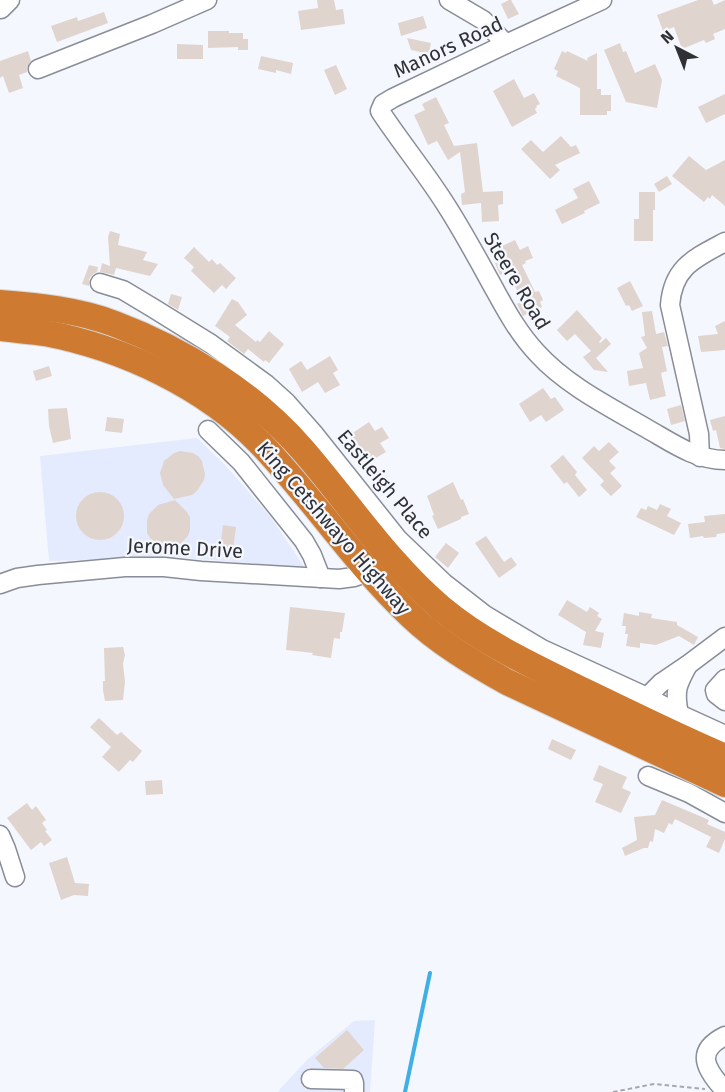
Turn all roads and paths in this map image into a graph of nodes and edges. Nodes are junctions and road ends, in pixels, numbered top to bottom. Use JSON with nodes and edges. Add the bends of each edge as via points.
{"nodes":[{"id":1,"x":207,"y":0,"type":"edge"},
{"id":2,"x":449,"y":0,"type":"edge"},
{"id":3,"x":602,"y":0,"type":"edge"},
{"id":4,"x":506,"y":44,"type":"junction"},
{"id":5,"x":38,"y":69,"type":"dead end"},
{"id":6,"x":381,"y":108,"type":"joint"},
{"id":7,"x":725,"y":242,"type":"edge"},
{"id":8,"x":100,"y":283,"type":"dead end"},
{"id":9,"x":0,"y":303,"type":"edge"},
{"id":10,"x":0,"y":328,"type":"edge"},
{"id":11,"x":208,"y":430,"type":"dead end"},
{"id":12,"x":700,"y":457,"type":"junction"},
{"id":13,"x":725,"y":460,"type":"edge"},
{"id":14,"x":368,"y":572,"type":"junction"},
{"id":15,"x":321,"y":578,"type":"junction"},
{"id":16,"x":0,"y":584,"type":"edge"},
{"id":17,"x":725,"y":637,"type":"edge"},
{"id":18,"x":689,"y":664,"type":"junction"},
{"id":19,"x":725,"y":680,"type":"edge"},
{"id":20,"x":661,"y":683,"type":"junction"},
{"id":21,"x":624,"y":686,"type":"junction"},
{"id":22,"x":647,"y":697,"type":"junction"},
{"id":23,"x":725,"y":701,"type":"edge"},
{"id":24,"x":679,"y":714,"type":"junction"},
{"id":25,"x":725,"y":735,"type":"edge"},
{"id":26,"x":725,"y":757,"type":"edge"},
{"id":27,"x":648,"y":776,"type":"dead end"},
{"id":28,"x":725,"y":784,"type":"edge"},
{"id":29,"x":725,"y":813,"type":"edge"},
{"id":30,"x":0,"y":835,"type":"edge"},
{"id":31,"x":15,"y":877,"type":"dead end"},
{"id":32,"x":725,"y":1036,"type":"edge"},
{"id":33,"x":311,"y":1079,"type":"dead end"},
{"id":34,"x":719,"y":1091,"type":"edge"},
{"id":35,"x":354,"y":1092,"type":"edge"},
{"id":36,"x":613,"y":1092,"type":"edge"}],
"edges":[{"from":1,"to":5,"type":"street"},
{"from":2,"to":4,"type":"street","via":[[483,20]]},
{"from":3,"to":4,"type":"street","name":"Manors Road"},
{"from":4,"to":6,"type":"street","name":"Manors Road","via":[[393,98]]},
{"from":6,"to":12,"type":"street","name":"Steere Road","via":[[446,206],[508,314],[537,354],[596,399]]},
{"from":7,"to":12,"type":"street","via":[[679,273],[670,305],[699,434]]},
{"from":8,"to":21,"type":"street","name":"Eastleigh Place","via":[[123,290],[153,308],[266,384],[315,435],[398,539],[485,615],[542,648]]},
{"from":9,"to":26,"type":"highway","name":"King Cetshwayo Highway","via":[[39,306],[115,324],[208,369],[281,427],[400,569],[443,610],[534,666]]},
{"from":10,"to":14,"type":"highway","name":"King Cetshwayo Highway","via":[[44,333],[104,349],[185,385],[260,443]]},
{"from":11,"to":15,"type":"street","via":[[241,462],[304,541]]},
{"from":12,"to":13,"type":"street","name":"Steere Road"},
{"from":14,"to":15,"type":"street","name":"Jerome Drive","via":[[339,579]]},
{"from":14,"to":28,"type":"highway","name":"King Cetshwayo Highway","via":[[411,617],[477,666]]},
{"from":15,"to":16,"type":"street","name":"Jerome Drive","via":[[125,567],[38,574]]},
{"from":17,"to":18,"type":"street"},
{"from":18,"to":20,"type":"street"},
{"from":18,"to":24,"type":"street","via":[[677,688]]},
{"from":19,"to":23,"type":"street","via":[[715,692]]},
{"from":20,"to":21,"type":"street"},
{"from":20,"to":22,"type":"street"},
{"from":21,"to":22,"type":"street","name":"Eastleigh Place"},
{"from":22,"to":24,"type":"street","name":"Eastleigh Place"},
{"from":24,"to":25,"type":"street","name":"Eastleigh Place"},
{"from":27,"to":29,"type":"street"},
{"from":30,"to":31,"type":"street"},
{"from":32,"to":34,"type":"street","via":[[705,1054]]},
{"from":33,"to":35,"type":"street","via":[[353,1080]]},
{"from":34,"to":36,"type":"path","via":[[654,1084]]}]}
